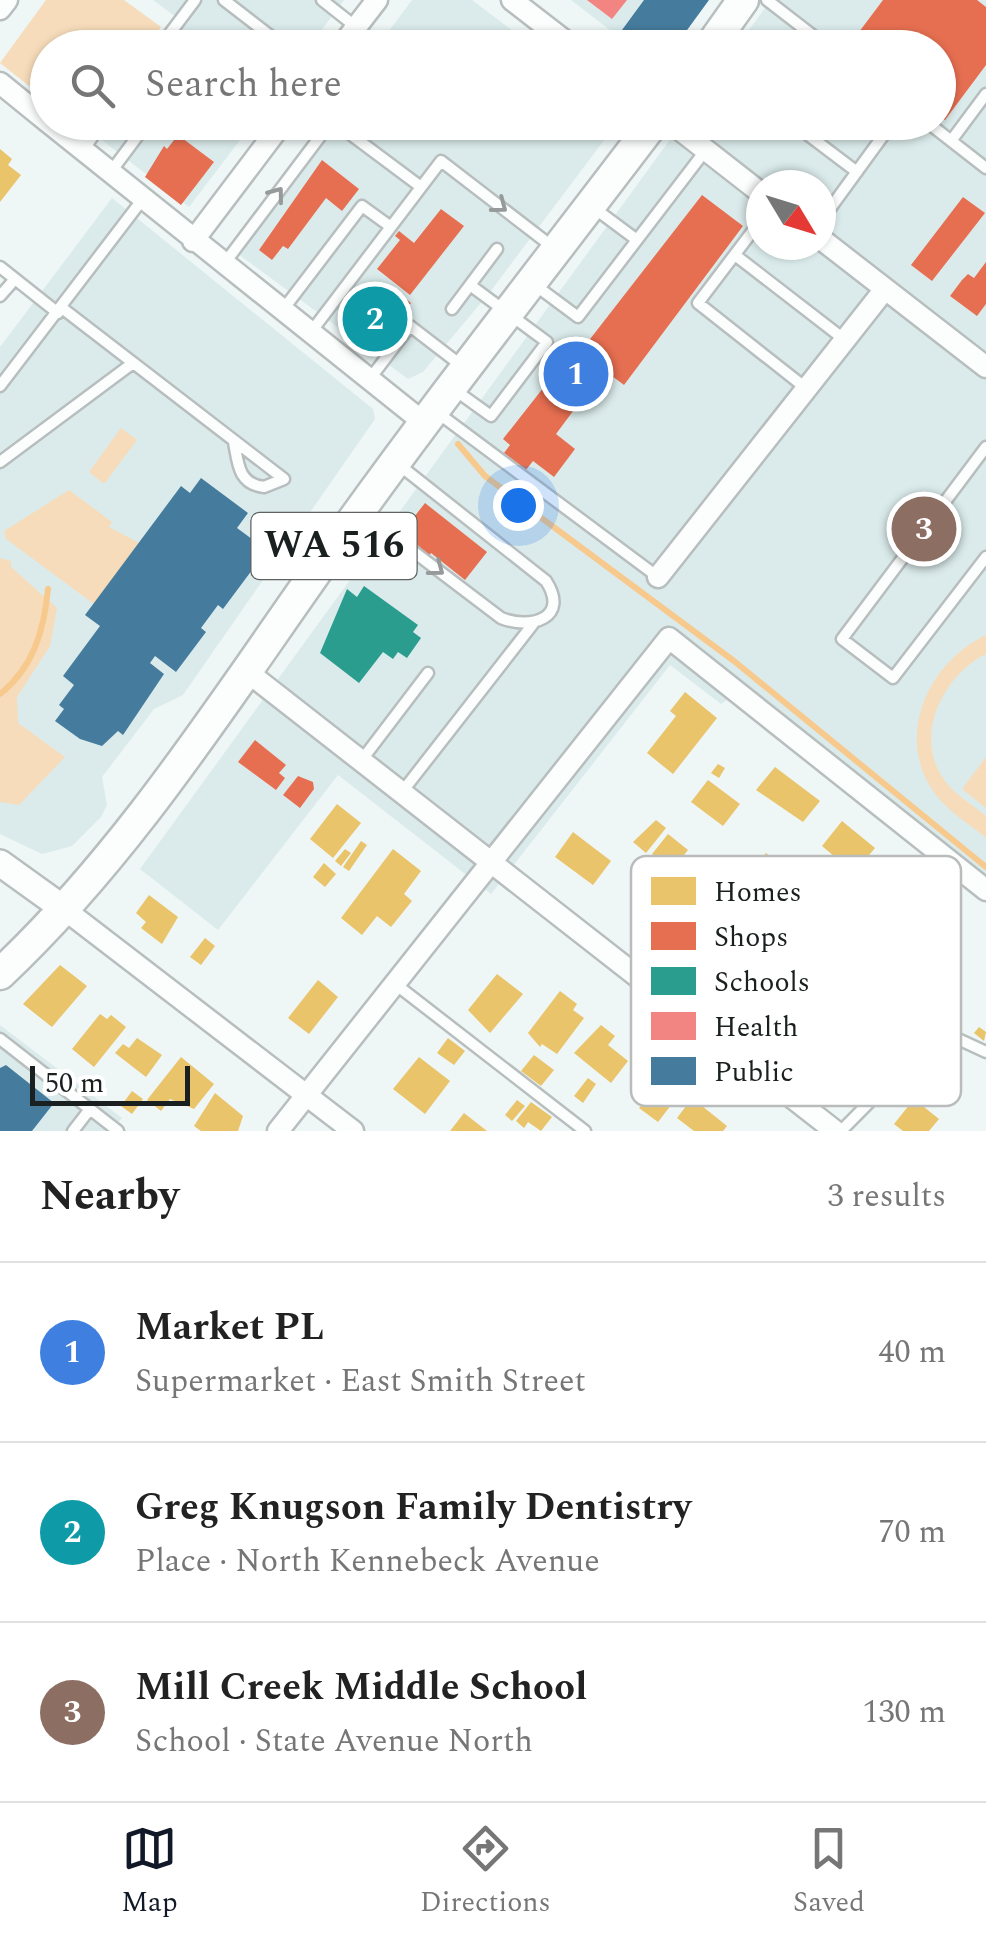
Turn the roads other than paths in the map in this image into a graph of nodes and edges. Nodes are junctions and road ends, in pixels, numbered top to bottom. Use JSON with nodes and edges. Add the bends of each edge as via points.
{"nodes":[{"id":1,"x":7,"y":0,"type":"edge"},
{"id":2,"x":224,"y":0,"type":"edge"},
{"id":3,"x":322,"y":0,"type":"edge"},
{"id":4,"x":377,"y":0,"type":"edge"},
{"id":5,"x":512,"y":0,"type":"edge"},
{"id":6,"x":743,"y":0,"type":"edge"},
{"id":7,"x":767,"y":0,"type":"edge"},
{"id":8,"x":190,"y":2,"type":"edge"},
{"id":9,"x":0,"y":9,"type":"edge"},
{"id":10,"x":356,"y":27,"type":"junction"},
{"id":11,"x":171,"y":30,"type":"edge"},
{"id":12,"x":263,"y":30,"type":"edge"},
{"id":13,"x":354,"y":30,"type":"edge"},
{"id":14,"x":551,"y":30,"type":"edge"},
{"id":15,"x":722,"y":30,"type":"edge"},
{"id":16,"x":805,"y":30,"type":"edge"},
{"id":17,"x":0,"y":83,"type":"edge"},
{"id":18,"x":986,"y":94,"type":"edge"},
{"id":19,"x":30,"y":107,"type":"edge"},
{"id":20,"x":956,"y":133,"type":"edge"},
{"id":21,"x":70,"y":140,"type":"edge"},
{"id":22,"x":90,"y":140,"type":"edge"},
{"id":23,"x":135,"y":140,"type":"edge"},
{"id":24,"x":269,"y":140,"type":"edge"},
{"id":25,"x":319,"y":140,"type":"edge"},
{"id":26,"x":357,"y":140,"type":"edge"},
{"id":27,"x":640,"y":140,"type":"edge"},
{"id":28,"x":693,"y":140,"type":"edge"},
{"id":29,"x":814,"y":140,"type":"edge"},
{"id":30,"x":880,"y":140,"type":"edge"},
{"id":31,"x":951,"y":140,"type":"edge"},
{"id":32,"x":82,"y":150,"type":"junction"},
{"id":33,"x":706,"y":150,"type":"junction"},
{"id":34,"x":986,"y":168,"type":"edge"},
{"id":35,"x":856,"y":172,"type":"junction"},
{"id":36,"x":110,"y":173,"type":"junction"},
{"id":37,"x":746,"y":181,"type":"edge"},
{"id":38,"x":421,"y":187,"type":"junction"},
{"id":39,"x":142,"y":200,"type":"junction"},
{"id":40,"x":836,"y":200,"type":"edge"},
{"id":41,"x":591,"y":206,"type":"junction"},
{"id":42,"x":391,"y":227,"type":"junction"},
{"id":43,"x":192,"y":240,"type":"junction"},
{"id":44,"x":637,"y":240,"type":"junction"},
{"id":45,"x":746,"y":240,"type":"edge"},
{"id":46,"x":497,"y":250,"type":"dead end"},
{"id":47,"x":558,"y":250,"type":"junction"},
{"id":48,"x":836,"y":251,"type":"edge"},
{"id":49,"x":735,"y":255,"type":"junction"},
{"id":50,"x":223,"y":265,"type":"junction"},
{"id":51,"x":0,"y":268,"type":"edge"},
{"id":52,"x":15,"y":279,"type":"junction"},
{"id":53,"x":533,"y":284,"type":"junction"},
{"id":54,"x":470,"y":285,"type":"junction"},
{"id":55,"x":885,"y":289,"type":"junction"},
{"id":56,"x":0,"y":296,"type":"edge"},
{"id":57,"x":452,"y":309,"type":"dead end"},
{"id":58,"x":60,"y":310,"type":"junction"},
{"id":59,"x":282,"y":311,"type":"junction"},
{"id":60,"x":510,"y":314,"type":"junction"},
{"id":61,"x":310,"y":333,"type":"junction"},
{"id":62,"x":845,"y":340,"type":"junction"},
{"id":63,"x":133,"y":363,"type":"junction"},
{"id":64,"x":986,"y":367,"type":"edge"},
{"id":65,"x":369,"y":380,"type":"junction"},
{"id":66,"x":0,"y":386,"type":"edge"},
{"id":67,"x":807,"y":388,"type":"junction"},
{"id":68,"x":443,"y":397,"type":"junction"},
{"id":69,"x":234,"y":441,"type":"junction"},
{"id":70,"x":986,"y":447,"type":"edge"},
{"id":71,"x":394,"y":461,"type":"junction"},
{"id":72,"x":0,"y":462,"type":"edge"},
{"id":73,"x":360,"y":510,"type":"junction"},
{"id":74,"x":986,"y":558,"type":"edge"},
{"id":75,"x":658,"y":577,"type":"joint"},
{"id":76,"x":534,"y":624,"type":"junction"},
{"id":77,"x":246,"y":670,"type":"junction"},
{"id":78,"x":428,"y":672,"type":"dead end"},
{"id":79,"x":361,"y":761,"type":"junction"},
{"id":80,"x":402,"y":792,"type":"junction"},
{"id":81,"x":943,"y":856,"type":"edge"},
{"id":82,"x":0,"y":862,"type":"edge"},
{"id":83,"x":491,"y":862,"type":"junction"},
{"id":84,"x":961,"y":870,"type":"edge"},
{"id":85,"x":986,"y":890,"type":"edge"},
{"id":86,"x":64,"y":909,"type":"junction"},
{"id":87,"x":631,"y":971,"type":"edge"},
{"id":88,"x":0,"y":974,"type":"edge"},
{"id":89,"x":394,"y":984,"type":"junction"},
{"id":90,"x":0,"y":1038,"type":"edge"},
{"id":91,"x":961,"y":1040,"type":"edge"},
{"id":92,"x":986,"y":1052,"type":"edge"},
{"id":93,"x":306,"y":1094,"type":"junction"},
{"id":94,"x":806,"y":1106,"type":"edge"},
{"id":95,"x":863,"y":1106,"type":"edge"},
{"id":96,"x":90,"y":1110,"type":"junction"},
{"id":97,"x":73,"y":1131,"type":"edge"},
{"id":98,"x":118,"y":1131,"type":"edge"},
{"id":99,"x":278,"y":1131,"type":"edge"},
{"id":100,"x":352,"y":1131,"type":"edge"},
{"id":101,"x":586,"y":1131,"type":"edge"},
{"id":102,"x":838,"y":1131,"type":"edge"}],
"edges":[{"from":1,"to":9,"type":"street"},
{"from":2,"to":12,"type":"lane"},
{"from":3,"to":10,"type":"lane"},
{"from":4,"to":10,"type":"street"},
{"from":5,"to":14,"type":"street"},
{"from":6,"to":15,"type":"main road"},
{"from":7,"to":16,"type":"lane"},
{"from":8,"to":11,"type":"lane"},
{"from":10,"to":13,"type":"street"},
{"from":17,"to":19,"type":"street"},
{"from":18,"to":20,"type":"lane"},
{"from":21,"to":32,"type":"street"},
{"from":22,"to":32,"type":"lane"},
{"from":23,"to":36,"type":"lane"},
{"from":24,"to":43,"type":"street"},
{"from":50,"to":25,"type":"lane","one_way":true},
{"from":26,"to":38,"type":"lane"},
{"from":27,"to":41,"type":"main road","number":"WA 516"},
{"from":28,"to":33,"type":"street"},
{"from":29,"to":35,"type":"lane"},
{"from":30,"to":35,"type":"lane"},
{"from":31,"to":34,"type":"lane"},
{"from":32,"to":36,"type":"street"},
{"from":33,"to":37,"type":"street"},
{"from":33,"to":44,"type":"lane"},
{"from":35,"to":40,"type":"lane"},
{"from":36,"to":39,"type":"street"},
{"from":38,"to":42,"type":"lane"},
{"from":38,"to":47,"type":"lane","one_way":true,"via":[[441,161]]},
{"from":39,"to":43,"type":"street"},
{"from":39,"to":58,"type":"lane"},
{"from":41,"to":44,"type":"lane"},
{"from":41,"to":47,"type":"main road","number":"WA 516"},
{"from":42,"to":59,"type":"lane","via":[[362,206]]},
{"from":42,"to":61,"type":"lane"},
{"from":43,"to":50,"type":"street"},
{"from":44,"to":53,"type":"lane","via":[[578,317]]},
{"from":45,"to":49,"type":"lane"},
{"from":46,"to":54,"type":"lane"},
{"from":47,"to":53,"type":"main road","number":"WA 516"},
{"from":48,"to":55,"type":"street"},
{"from":49,"to":62,"type":"lane"},
{"from":49,"to":67,"type":"lane","via":[[698,303]]},
{"from":50,"to":59,"type":"street"},
{"from":51,"to":52,"type":"lane"},
{"from":52,"to":56,"type":"lane"},
{"from":52,"to":58,"type":"lane"},
{"from":53,"to":60,"type":"main road","number":"WA 516"},
{"from":54,"to":57,"type":"lane"},
{"from":54,"to":60,"type":"lane"},
{"from":55,"to":62,"type":"street"},
{"from":55,"to":64,"type":"street"},
{"from":58,"to":63,"type":"lane"},
{"from":58,"to":66,"type":"lane"},
{"from":59,"to":61,"type":"street"},
{"from":60,"to":68,"type":"main road","number":"WA 516"},
{"from":60,"to":68,"type":"lane","via":[[547,342],[491,416]]},
{"from":61,"to":65,"type":"street"},
{"from":62,"to":67,"type":"street"},
{"from":63,"to":69,"type":"lane"},
{"from":63,"to":72,"type":"lane"},
{"from":65,"to":68,"type":"street"},
{"from":65,"to":68,"type":"lane","via":[[410,326]]},
{"from":67,"to":75,"type":"street"},
{"from":68,"to":71,"type":"main road","number":"WA 516"},
{"from":68,"to":75,"type":"lane"},
{"from":69,"to":69,"type":"lane","via":[[245,480],[264,487],[284,479]]},
{"from":70,"to":74,"type":"lane","via":[[842,639],[893,678]]},
{"from":71,"to":73,"type":"main road","number":"WA 516"},
{"from":71,"to":76,"type":"lane","via":[[546,581],[551,610]]},
{"from":73,"to":76,"type":"lane","one_way":true,"via":[[501,618]]},
{"from":73,"to":77,"type":"main road","number":"WA 516"},
{"from":76,"to":80,"type":"lane"},
{"from":77,"to":79,"type":"street"},
{"from":77,"to":86,"type":"main road","number":"WA 516"},
{"from":78,"to":79,"type":"lane"},
{"from":79,"to":80,"type":"street"},
{"from":80,"to":83,"type":"street"},
{"from":81,"to":83,"type":"street","via":[[669,638]]},
{"from":82,"to":86,"type":"street"},
{"from":83,"to":87,"type":"street"},
{"from":83,"to":89,"type":"street"},
{"from":84,"to":85,"type":"street"},
{"from":86,"to":88,"type":"main road","number":"WA 516"},
{"from":86,"to":93,"type":"street"},
{"from":89,"to":93,"type":"street"},
{"from":89,"to":101,"type":"lane"},
{"from":90,"to":96,"type":"lane"},
{"from":91,"to":92,"type":"lane"},
{"from":93,"to":99,"type":"street"},
{"from":93,"to":100,"type":"street"},
{"from":94,"to":102,"type":"street"},
{"from":95,"to":102,"type":"lane"},
{"from":96,"to":97,"type":"lane"},
{"from":96,"to":98,"type":"lane"}]}
